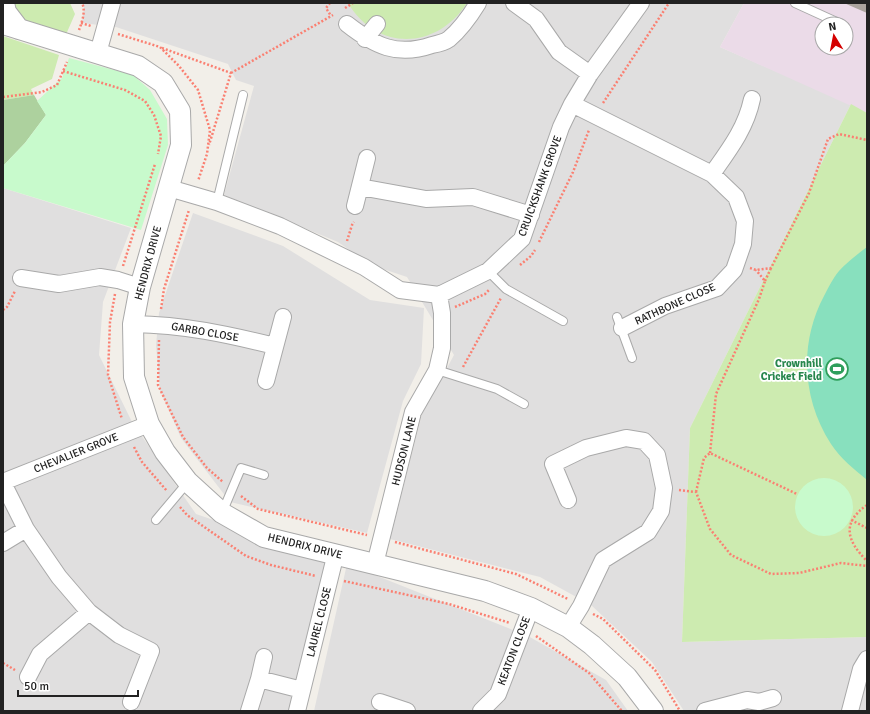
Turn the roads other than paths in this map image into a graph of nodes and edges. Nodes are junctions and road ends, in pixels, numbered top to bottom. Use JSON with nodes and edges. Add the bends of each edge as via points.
{"nodes":[{"id":1,"x":4,"y":3,"type":"edge"},
{"id":2,"x":112,"y":3,"type":"edge"},
{"id":3,"x":478,"y":3,"type":"edge"},
{"id":4,"x":514,"y":3,"type":"edge"},
{"id":5,"x":641,"y":3,"type":"edge"},
{"id":6,"x":795,"y":3,"type":"edge"},
{"id":7,"x":342,"y":15,"type":"road end"},
{"id":8,"x":823,"y":16,"type":"edge"},
{"id":9,"x":377,"y":24,"type":"dead end"},
{"id":10,"x":11,"y":27,"type":"edge"},
{"id":11,"x":366,"y":39,"type":"junction"},
{"id":12,"x":98,"y":53,"type":"junction"},
{"id":13,"x":590,"y":74,"type":"junction"},
{"id":14,"x":244,"y":95,"type":"dead end"},
{"id":15,"x":752,"y":99,"type":"dead end"},
{"id":16,"x":572,"y":104,"type":"junction"},
{"id":17,"x":367,"y":158,"type":"dead end"},
{"id":18,"x":712,"y":174,"type":"junction"},
{"id":19,"x":360,"y":187,"type":"junction"},
{"id":20,"x":169,"y":188,"type":"junction"},
{"id":21,"x":217,"y":202,"type":"junction"},
{"id":22,"x":355,"y":206,"type":"road end"},
{"id":23,"x":530,"y":215,"type":"junction"},
{"id":24,"x":494,"y":276,"type":"junction"},
{"id":25,"x":21,"y":278,"type":"road end"},
{"id":26,"x":140,"y":288,"type":"junction"},
{"id":27,"x":439,"y":295,"type":"junction"},
{"id":28,"x":284,"y":317,"type":"dead end"},
{"id":29,"x":563,"y":320,"type":"dead end"},
{"id":30,"x":620,"y":323,"type":"joint"},
{"id":31,"x":133,"y":324,"type":"junction"},
{"id":32,"x":275,"y":346,"type":"junction"},
{"id":33,"x":632,"y":358,"type":"dead end"},
{"id":34,"x":437,"y":370,"type":"junction"},
{"id":35,"x":266,"y":381,"type":"dead end"},
{"id":36,"x":524,"y":404,"type":"dead end"},
{"id":37,"x":149,"y":424,"type":"junction"},
{"id":38,"x":264,"y":475,"type":"dead end"},
{"id":39,"x":3,"y":482,"type":"edge"},
{"id":40,"x":188,"y":482,"type":"junction"},
{"id":41,"x":568,"y":500,"type":"dead end"},
{"id":42,"x":222,"y":514,"type":"junction"},
{"id":43,"x":156,"y":520,"type":"dead end"},
{"id":44,"x":26,"y":529,"type":"junction"},
{"id":45,"x":3,"y":543,"type":"edge"},
{"id":46,"x":336,"y":554,"type":"junction"},
{"id":47,"x":375,"y":564,"type":"junction"},
{"id":48,"x":530,"y":608,"type":"junction"},
{"id":49,"x":89,"y":612,"type":"junction"},
{"id":50,"x":568,"y":627,"type":"junction"},
{"id":51,"x":264,"y":657,"type":"dead end"},
{"id":52,"x":867,"y":659,"type":"edge"},
{"id":53,"x":28,"y":677,"type":"dead end"},
{"id":54,"x":259,"y":679,"type":"junction"},
{"id":55,"x":302,"y":690,"type":"junction"},
{"id":56,"x":774,"y":698,"type":"dead end"},
{"id":57,"x":131,"y":702,"type":"dead end"},
{"id":58,"x":380,"y":702,"type":"dead end"},
{"id":59,"x":249,"y":711,"type":"edge"},
{"id":60,"x":297,"y":711,"type":"edge"},
{"id":61,"x":407,"y":711,"type":"edge"},
{"id":62,"x":481,"y":711,"type":"edge"},
{"id":63,"x":653,"y":711,"type":"edge"},
{"id":64,"x":705,"y":711,"type":"edge"},
{"id":65,"x":850,"y":711,"type":"edge"}],
"edges":[{"from":1,"to":10,"type":"street"},
{"from":2,"to":12,"type":"street"},
{"from":3,"to":11,"type":"street","via":[[469,18],[448,40],[415,51],[389,48]]},
{"from":4,"to":13,"type":"street","via":[[536,19],[559,52]]},
{"from":5,"to":13,"type":"street","name":"CRUICKSHANK GROVE"},
{"from":6,"to":8,"type":"lane"},
{"from":7,"to":11,"type":"street"},
{"from":9,"to":11,"type":"street"},
{"from":10,"to":12,"type":"street","name":"HENDRIX DRIVE"},
{"from":12,"to":20,"type":"street","name":"HENDRIX DRIVE","via":[[138,66],[163,83],[180,111],[181,145]]},
{"from":13,"to":16,"type":"street","name":"CRUICKSHANK GROVE"},
{"from":14,"to":21,"type":"lane"},
{"from":15,"to":18,"type":"street","via":[[740,135]]},
{"from":16,"to":18,"type":"street","name":"RATHBONE CLOSE"},
{"from":16,"to":23,"type":"street","name":"CRUICKSHANK GROVE","via":[[561,127]]},
{"from":17,"to":19,"type":"street"},
{"from":18,"to":30,"type":"street","name":"RATHBONE CLOSE","via":[[736,197],[745,221],[743,244],[734,270],[717,288]]},
{"from":19,"to":22,"type":"street"},
{"from":19,"to":23,"type":"street","via":[[426,199],[473,197]]},
{"from":20,"to":21,"type":"street"},
{"from":20,"to":26,"type":"street","name":"HENDRIX DRIVE"},
{"from":21,"to":27,"type":"street","via":[[280,226],[364,267],[400,290]]},
{"from":23,"to":24,"type":"street","name":"CRUICKSHANK GROVE","via":[[522,239]]},
{"from":24,"to":27,"type":"street","name":"CRUICKSHANK GROVE"},
{"from":24,"to":29,"type":"lane","via":[[506,289]]},
{"from":25,"to":26,"type":"street","via":[[59,284],[100,277]]},
{"from":26,"to":31,"type":"street","name":"HENDRIX DRIVE"},
{"from":27,"to":34,"type":"street","name":"HUDSON LANE","via":[[442,348]]},
{"from":28,"to":32,"type":"street"},
{"from":30,"to":33,"type":"lane"},
{"from":31,"to":32,"type":"street","name":"GARBO CLOSE","via":[[159,324],[210,330]]},
{"from":31,"to":37,"type":"street","name":"HENDRIX DRIVE","via":[[134,377]]},
{"from":32,"to":35,"type":"street"},
{"from":34,"to":36,"type":"lane","via":[[497,389]]},
{"from":34,"to":47,"type":"street","name":"HUDSON LANE","via":[[413,412]]},
{"from":37,"to":39,"type":"street","name":"CHEVALIER GROVE"},
{"from":37,"to":40,"type":"street","name":"HENDRIX DRIVE","via":[[165,452]]},
{"from":38,"to":42,"type":"lane","via":[[241,468]]},
{"from":39,"to":44,"type":"street","name":"CHEVALIER GROVE"},
{"from":40,"to":42,"type":"street","name":"HENDRIX DRIVE"},
{"from":40,"to":43,"type":"lane"},
{"from":41,"to":50,"type":"street","via":[[553,464],[586,448],[626,438],[644,442],[657,455],[664,488],[661,511],[648,532],[603,560]]},
{"from":42,"to":46,"type":"street","name":"HENDRIX DRIVE","via":[[264,537]]},
{"from":44,"to":45,"type":"street"},
{"from":44,"to":49,"type":"street","name":"CHEVALIER GROVE","via":[[59,577]]},
{"from":46,"to":47,"type":"street","name":"HENDRIX DRIVE"},
{"from":46,"to":55,"type":"street","name":"LAUREL CLOSE"},
{"from":47,"to":48,"type":"street","name":"HENDRIX DRIVE","via":[[485,591]]},
{"from":48,"to":50,"type":"street","name":"HENDRIX DRIVE"},
{"from":48,"to":62,"type":"street","name":"KEATON CLOSE","via":[[498,694]]},
{"from":49,"to":53,"type":"street","via":[[40,654]]},
{"from":49,"to":57,"type":"street","name":"CHEVALIER GROVE","via":[[119,635],[151,652]]},
{"from":50,"to":63,"type":"street","name":"HENDRIX DRIVE","via":[[627,677]]},
{"from":51,"to":54,"type":"street"},
{"from":52,"to":65,"type":"street","via":[[861,668]]},
{"from":54,"to":55,"type":"street"},
{"from":54,"to":59,"type":"street"},
{"from":55,"to":60,"type":"street","name":"LAUREL CLOSE"},
{"from":56,"to":64,"type":"street","via":[[759,702],[747,700]]},
{"from":58,"to":61,"type":"street"}]}
